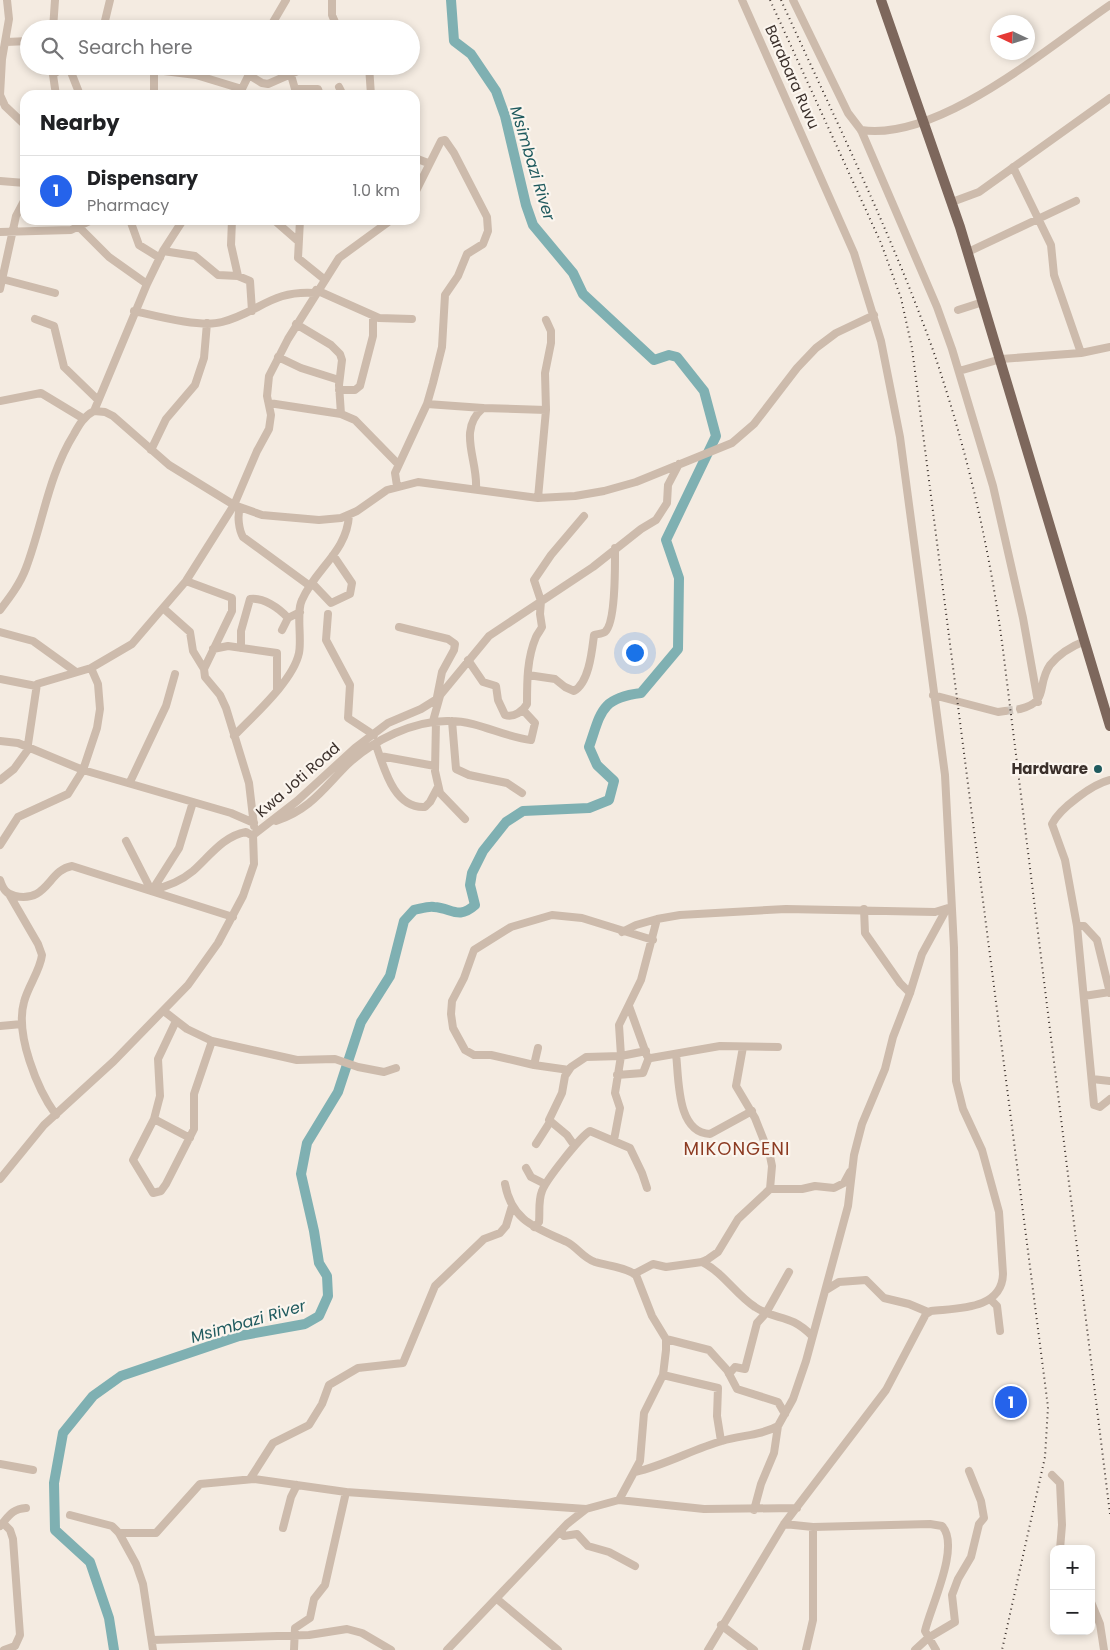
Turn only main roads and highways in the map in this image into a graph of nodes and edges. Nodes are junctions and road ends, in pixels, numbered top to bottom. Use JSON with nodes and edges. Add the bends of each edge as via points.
{"nodes":[{"id":1,"x":881,"y":0,"type":"edge"},
{"id":2,"x":1110,"y":726,"type":"edge"}],
"edges":[{"from":1,"to":2,"type":"main road","via":[[984,302]]}]}
